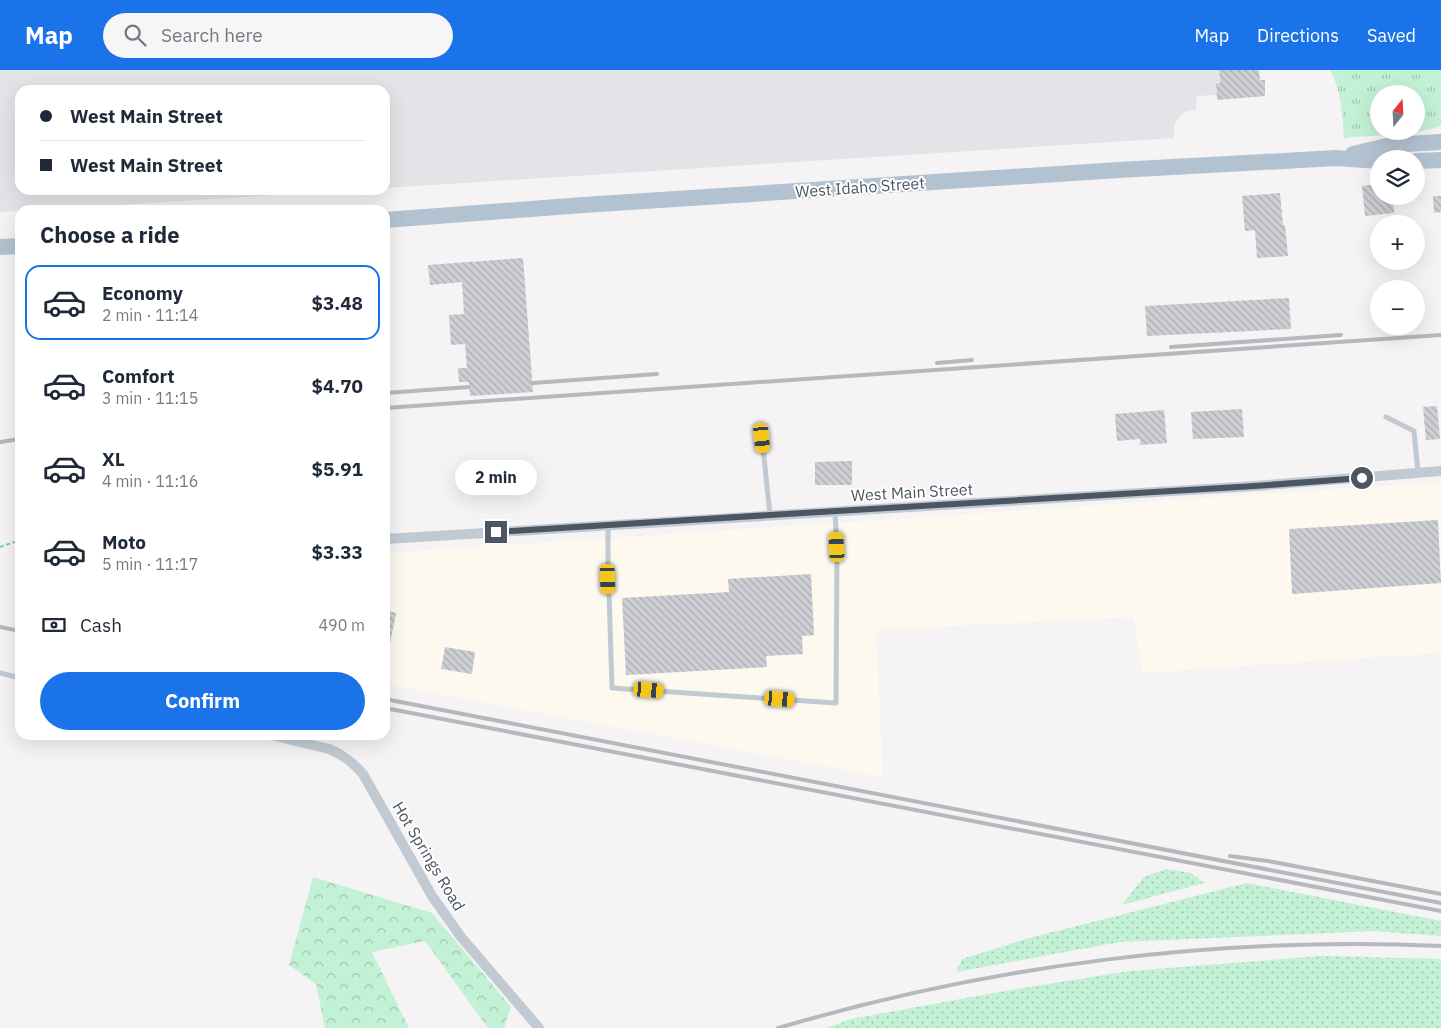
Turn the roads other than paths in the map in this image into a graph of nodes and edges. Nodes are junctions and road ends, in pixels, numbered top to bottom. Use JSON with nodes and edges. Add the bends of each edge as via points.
{"nodes":[{"id":1,"x":1441,"y":132,"type":"edge"},
{"id":2,"x":1441,"y":142,"type":"edge"},
{"id":3,"x":1404,"y":144,"type":"junction"},
{"id":4,"x":1336,"y":158,"type":"junction"},
{"id":5,"x":1370,"y":160,"type":"edge"},
{"id":6,"x":1441,"y":160,"type":"edge"},
{"id":7,"x":1425,"y":161,"type":"edge"},
{"id":8,"x":390,"y":220,"type":"edge"},
{"id":9,"x":15,"y":246,"type":"edge"},
{"id":10,"x":0,"y":247,"type":"edge"},
{"id":11,"x":1386,"y":417,"type":"dead end"},
{"id":12,"x":762,"y":438,"type":"dead end"},
{"id":13,"x":1441,"y":471,"type":"edge"},
{"id":14,"x":1418,"y":473,"type":"junction"},
{"id":15,"x":835,"y":512,"type":"junction"},
{"id":16,"x":770,"y":515,"type":"junction"},
{"id":17,"x":608,"y":526,"type":"junction"},
{"id":18,"x":390,"y":539,"type":"edge"},
{"id":19,"x":0,"y":673,"type":"edge"},
{"id":20,"x":15,"y":677,"type":"edge"},
{"id":21,"x":292,"y":740,"type":"edge"},
{"id":22,"x":539,"y":1028,"type":"edge"}],
"edges":[{"from":1,"to":3,"type":"main road"},
{"from":2,"to":3,"type":"main road","name":"West Idaho Street"},
{"from":3,"to":4,"type":"main road","name":"West Idaho Street"},
{"from":4,"to":5,"type":"main road","name":"West Idaho Street"},
{"from":4,"to":8,"type":"main road","name":"West Idaho Street"},
{"from":6,"to":7,"type":"main road"},
{"from":9,"to":10,"type":"main road"},
{"from":11,"to":14,"type":"lane","via":[[1414,431]]},
{"from":12,"to":16,"type":"lane"},
{"from":13,"to":14,"type":"street","name":"West Main Street"},
{"from":14,"to":15,"type":"street","name":"West Main Street"},
{"from":15,"to":16,"type":"street","name":"West Main Street"},
{"from":15,"to":17,"type":"lane","via":[[836,703],[612,688]]},
{"from":16,"to":17,"type":"street","name":"West Main Street"},
{"from":17,"to":18,"type":"street","name":"West Main Street"},
{"from":19,"to":20,"type":"lane"},
{"from":21,"to":22,"type":"street","name":"Hot Springs Road","via":[[338,752],[363,774],[432,896],[461,937]]}]}
